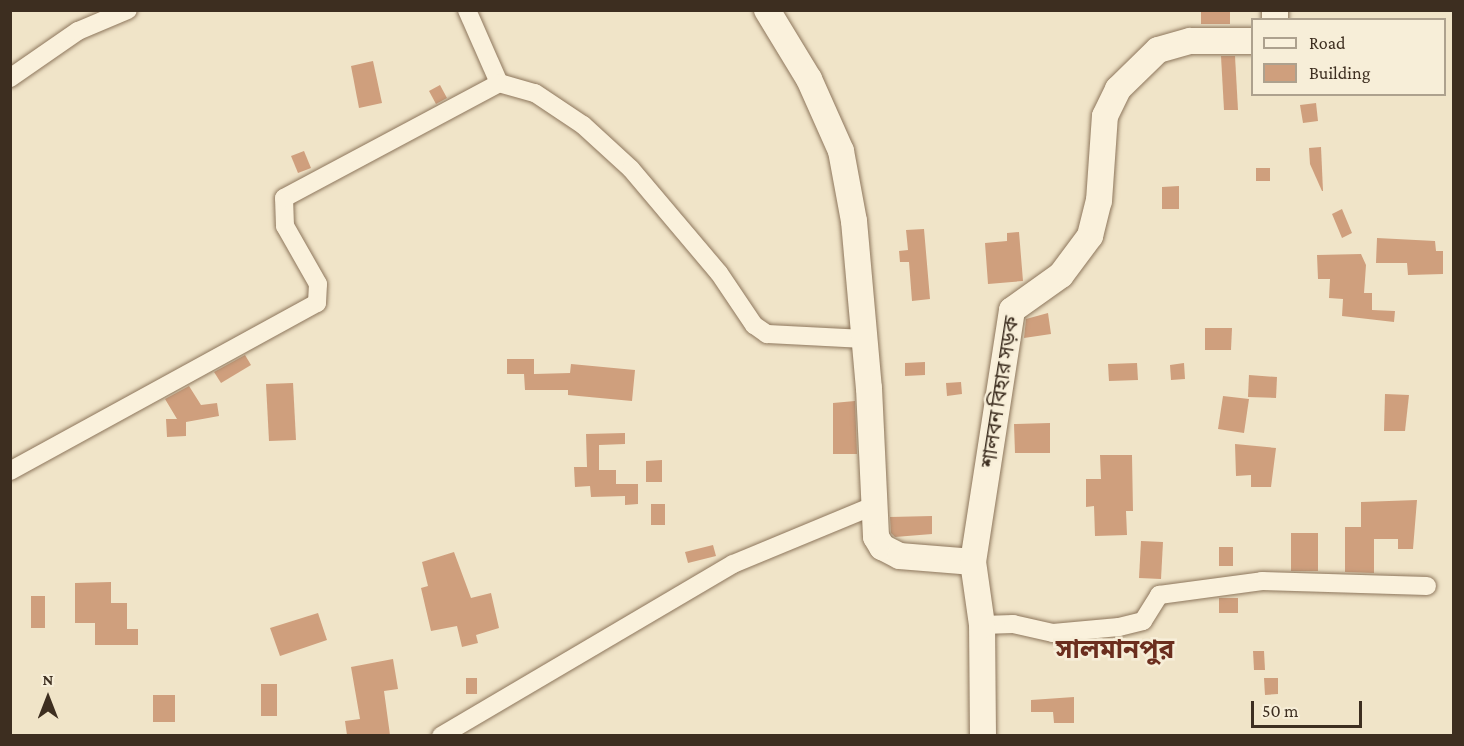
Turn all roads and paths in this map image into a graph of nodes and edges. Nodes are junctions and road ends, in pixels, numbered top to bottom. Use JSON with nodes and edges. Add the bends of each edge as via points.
{"nodes":[{"id":1,"x":128,"y":10,"type":"edge"},
{"id":2,"x":467,"y":10,"type":"edge"},
{"id":3,"x":767,"y":10,"type":"edge"},
{"id":4,"x":1251,"y":41,"type":"edge"},
{"id":5,"x":10,"y":78,"type":"edge"},
{"id":6,"x":499,"y":83,"type":"junction"},
{"id":7,"x":865,"y":339,"type":"junction"},
{"id":8,"x":10,"y":471,"type":"edge"},
{"id":9,"x":873,"y":506,"type":"junction"},
{"id":10,"x":973,"y":562,"type":"junction"},
{"id":11,"x":1427,"y":586,"type":"dead end"},
{"id":12,"x":982,"y":625,"type":"junction"},
{"id":13,"x":441,"y":735,"type":"edge"},
{"id":14,"x":983,"y":735,"type":"edge"}],
"edges":[{"from":1,"to":5,"type":"street","via":[[78,31]]},
{"from":2,"to":6,"type":"street"},
{"from":3,"to":7,"type":"main road","via":[[809,79],[841,151],[854,221]]},
{"from":4,"to":10,"type":"main road","name":"শালবন বিহার সড়ক","via":[[1190,41],[1158,50],[1118,89],[1105,116],[1099,201],[1090,236],[1061,275],[1012,310]]},
{"from":6,"to":7,"type":"street","via":[[535,93],[584,124],[631,169],[719,273],[754,325],[767,334]]},
{"from":6,"to":8,"type":"street","via":[[284,198],[285,226],[318,284],[317,303]]},
{"from":7,"to":9,"type":"main road"},
{"from":9,"to":10,"type":"main road","via":[[876,537],[890,553]]},
{"from":9,"to":13,"type":"street","via":[[733,564]]},
{"from":10,"to":12,"type":"main road","name":"শালবন বিহার সড়ক"},
{"from":11,"to":12,"type":"street","via":[[1262,581],[1160,596],[1143,621],[1119,627],[1053,633],[1013,624]]},
{"from":12,"to":14,"type":"main road","name":"শালবন বিহার সড়ক"}]}
